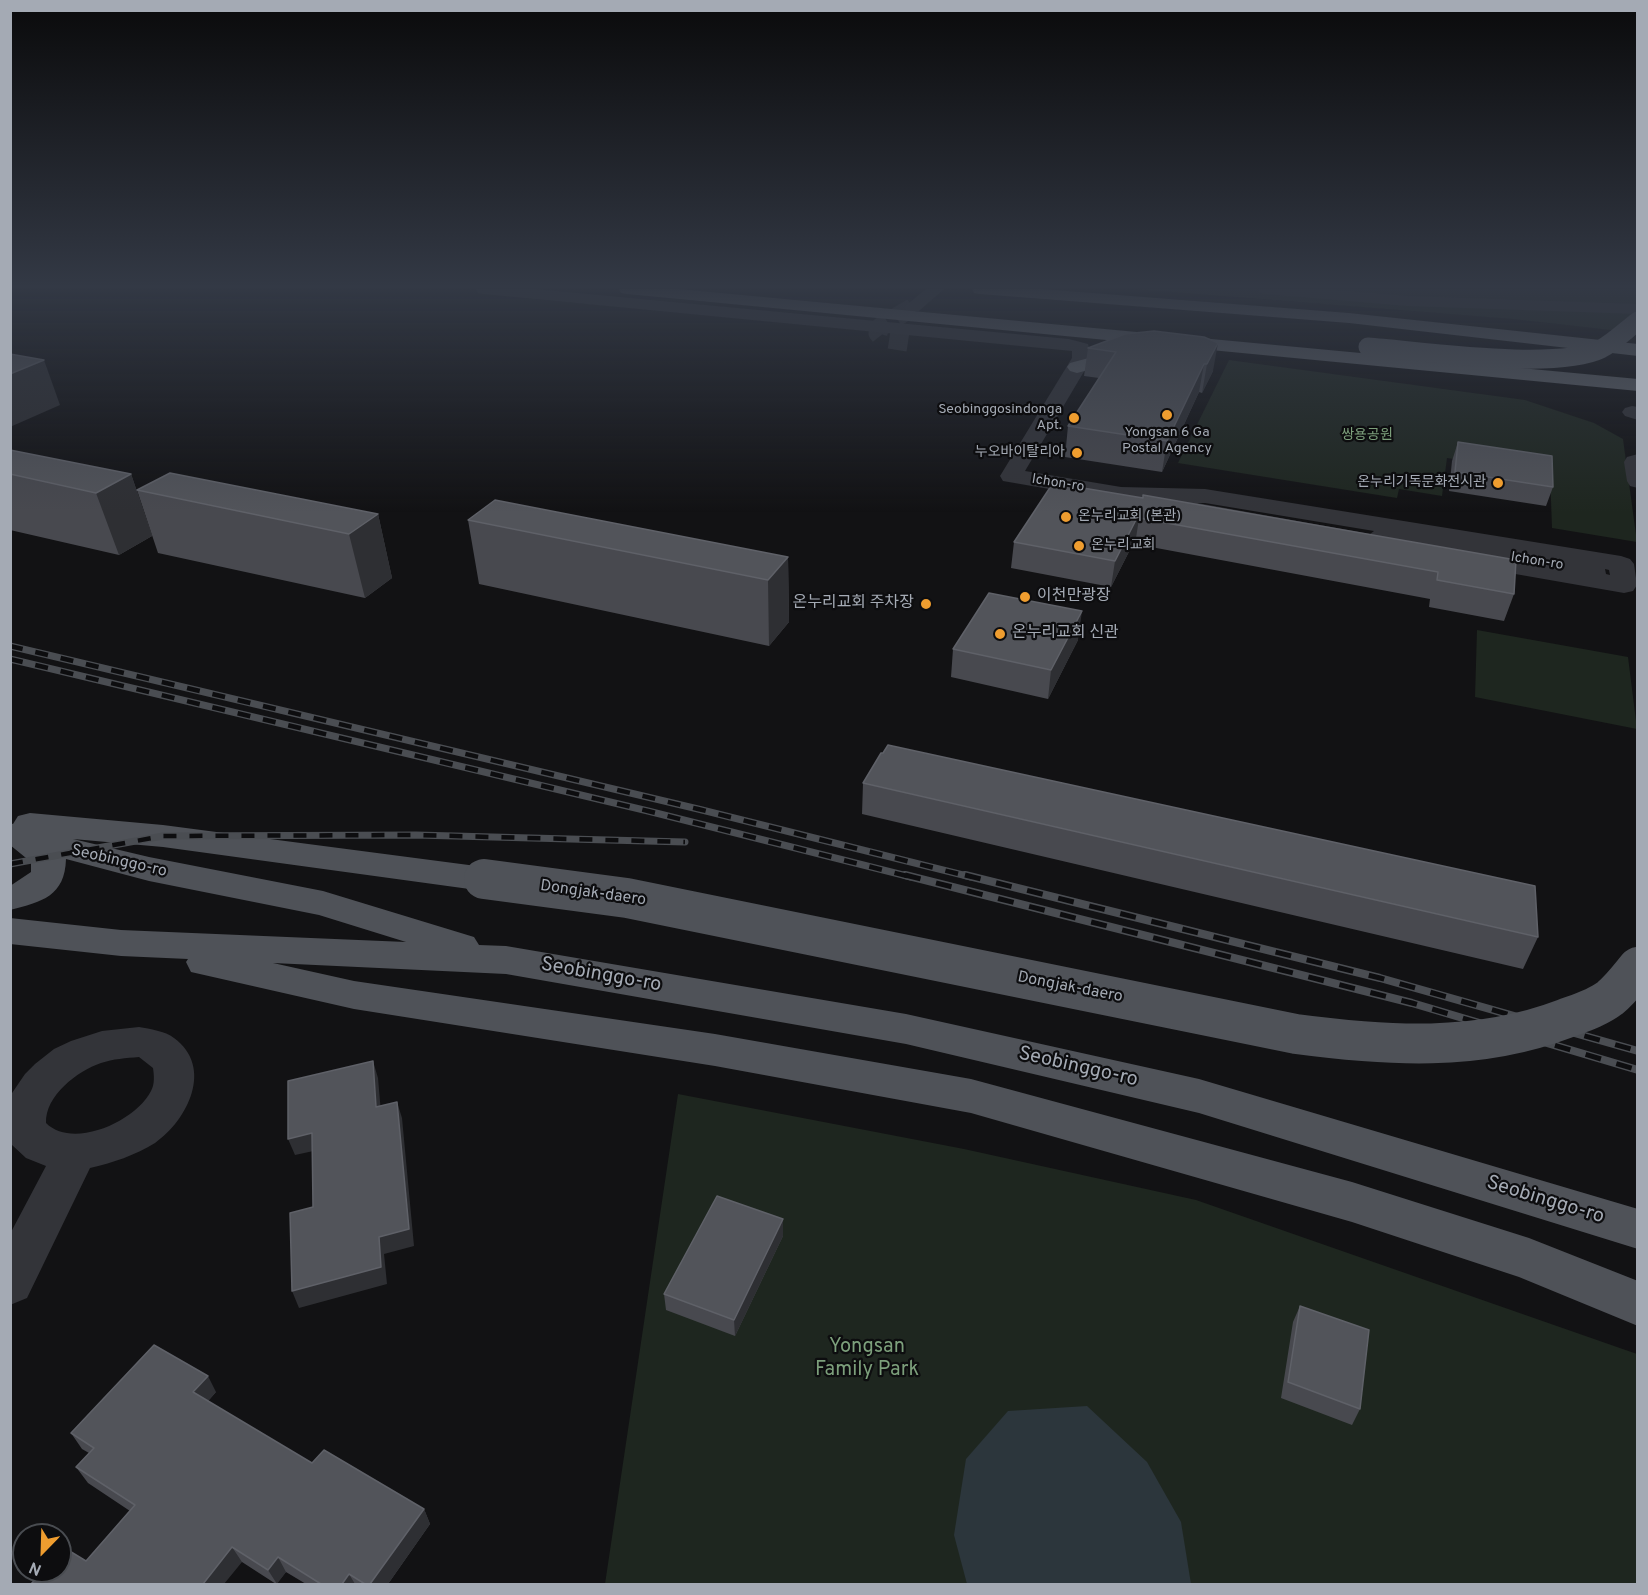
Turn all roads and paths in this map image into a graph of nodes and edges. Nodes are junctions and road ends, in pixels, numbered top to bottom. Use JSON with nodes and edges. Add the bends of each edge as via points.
{"nodes":[{"id":1,"x":1072,"y":363,"type":"edge"},
{"id":2,"x":1410,"y":363,"type":"edge"},
{"id":3,"x":1638,"y":385,"type":"edge"},
{"id":4,"x":1638,"y":461,"type":"edge"},
{"id":5,"x":1638,"y":482,"type":"edge"},
{"id":6,"x":1118,"y":494,"type":"junction"},
{"id":7,"x":1594,"y":572,"type":"dead end"},
{"id":8,"x":1630,"y":577,"type":"edge"},
{"id":9,"x":15,"y":832,"type":"edge"},
{"id":10,"x":10,"y":898,"type":"edge"},
{"id":11,"x":10,"y":931,"type":"edge"},
{"id":12,"x":121,"y":943,"type":"junction"},
{"id":13,"x":506,"y":960,"type":"junction"},
{"id":14,"x":1638,"y":967,"type":"edge"},
{"id":15,"x":76,"y":1152,"type":"dead end"},
{"id":16,"x":1638,"y":1229,"type":"edge"},
{"id":17,"x":10,"y":1283,"type":"edge"},
{"id":18,"x":1638,"y":1304,"type":"edge"}],
"edges":[{"from":1,"to":6,"type":"street","name":"Ichon-ro","via":[[1011,476]]},
{"from":2,"to":3,"type":"highway"},
{"from":4,"to":5,"type":"street"},
{"from":6,"to":7,"type":"street","name":"Ichon-ro"},
{"from":6,"to":8,"type":"street","via":[[1172,507]]},
{"from":9,"to":10,"type":"main road","via":[[49,858],[48,877],[26,894]]},
{"from":9,"to":13,"type":"main road","name":"Seobinggo-ro","via":[[149,869],[323,903]]},
{"from":9,"to":14,"type":"main road","name":"Dongjak-daero","bridge":true,"via":[[163,836],[627,898],[1296,1034],[1368,1043],[1463,1045],[1528,1033],[1609,999]]},
{"from":11,"to":12,"type":"main road","name":"Seobinggo-ro"},
{"from":12,"to":13,"type":"main road","name":"Seobinggo-ro"},
{"from":12,"to":18,"type":"main road","via":[[354,995],[715,1050],[983,1099],[1352,1202],[1529,1259]]},
{"from":13,"to":16,"type":"main road","name":"Seobinggo-ro","via":[[906,1029],[1188,1094]]},
{"from":15,"to":17,"type":"street"}]}
